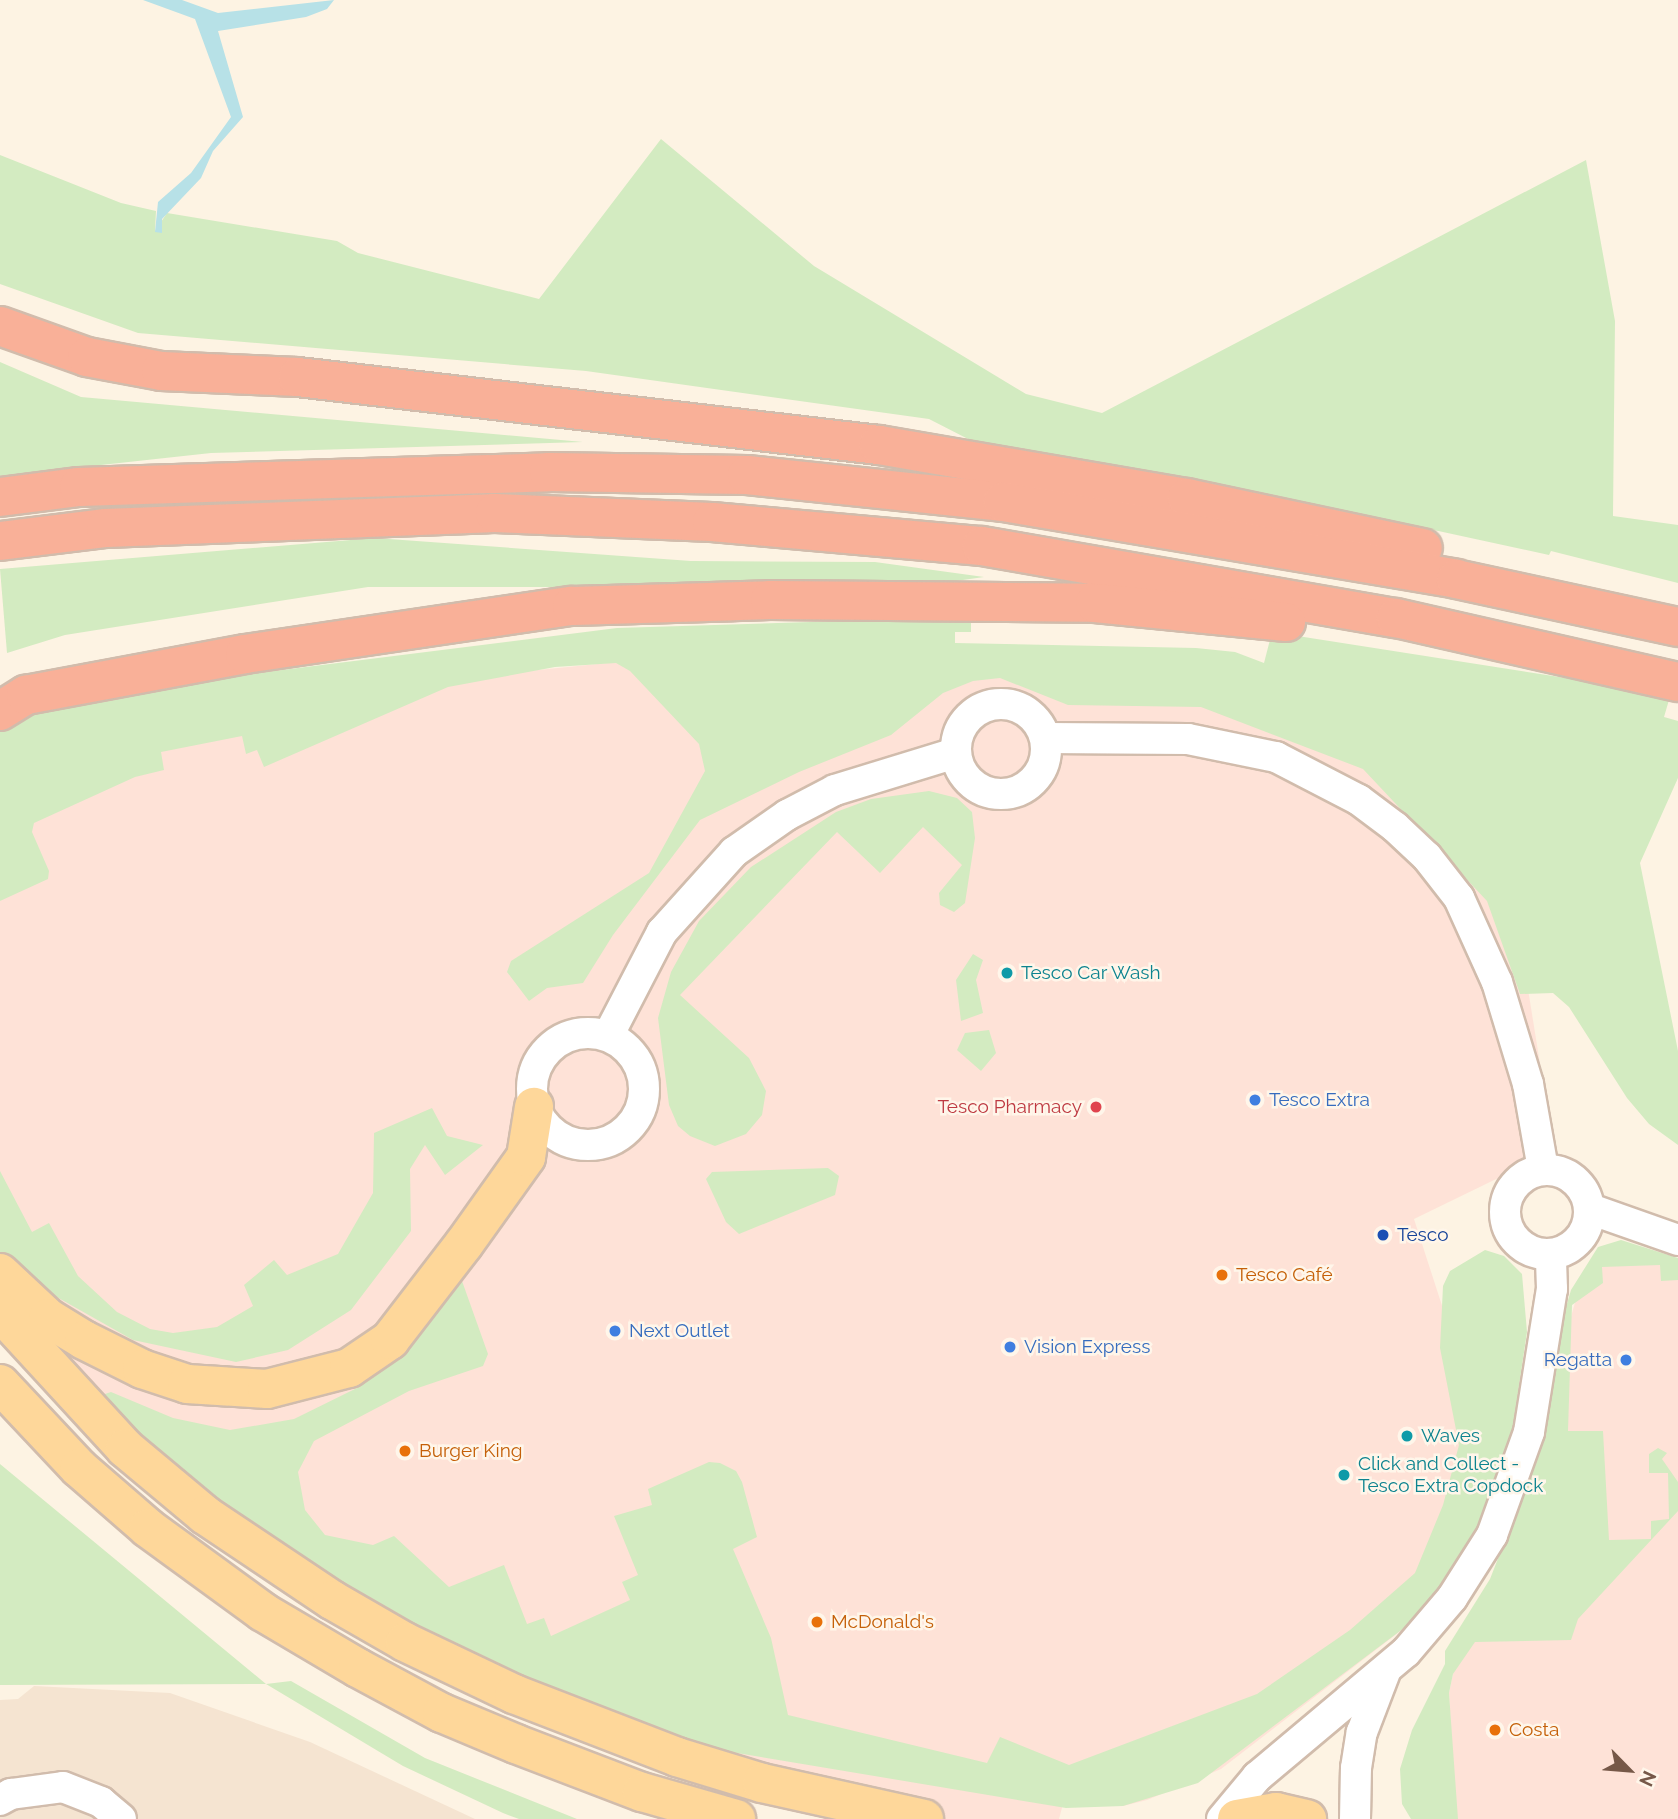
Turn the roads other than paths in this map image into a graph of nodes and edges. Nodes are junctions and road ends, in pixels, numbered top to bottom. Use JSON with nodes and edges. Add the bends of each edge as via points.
{"nodes":[{"id":1,"x":0,"y":326,"type":"edge"},
{"id":2,"x":0,"y":497,"type":"edge"},
{"id":3,"x":0,"y":541,"type":"edge"},
{"id":4,"x":1565,"y":600,"type":"junction"},
{"id":5,"x":1396,"y":618,"type":"junction"},
{"id":6,"x":1678,"y":627,"type":"edge"},
{"id":7,"x":1678,"y":682,"type":"edge"},
{"id":8,"x":0,"y":711,"type":"edge"},
{"id":9,"x":1046,"y":738,"type":"junction"},
{"id":10,"x":956,"y":752,"type":"junction"},
{"id":11,"x":608,"y":1036,"type":"junction"},
{"id":12,"x":534,"y":1107,"type":"junction"},
{"id":13,"x":1543,"y":1169,"type":"junction"},
{"id":14,"x":1590,"y":1209,"type":"junction"},
{"id":15,"x":1678,"y":1240,"type":"edge"},
{"id":16,"x":1551,"y":1255,"type":"junction"},
{"id":17,"x":0,"y":1273,"type":"edge"},
{"id":18,"x":0,"y":1312,"type":"edge"},
{"id":19,"x":0,"y":1384,"type":"edge"},
{"id":20,"x":1385,"y":1672,"type":"junction"},
{"id":21,"x":0,"y":1800,"type":"edge"},
{"id":22,"x":121,"y":1819,"type":"edge"},
{"id":23,"x":736,"y":1819,"type":"edge"},
{"id":24,"x":924,"y":1819,"type":"edge"},
{"id":25,"x":1222,"y":1819,"type":"edge"},
{"id":26,"x":1237,"y":1819,"type":"edge"},
{"id":27,"x":1307,"y":1819,"type":"edge"},
{"id":28,"x":1355,"y":1819,"type":"edge"}],
"edges":[{"from":1,"to":4,"type":"highway","via":[[88,357],[160,371],[298,377],[866,444],[1187,498],[1459,555]]},
{"from":2,"to":4,"type":"highway","via":[[79,487],[549,472],[747,475],[1003,502]]},
{"from":3,"to":5,"type":"highway","via":[[106,528],[495,513],[712,522],[982,546]]},
{"from":4,"to":6,"type":"highway"},
{"from":5,"to":7,"type":"highway"},
{"from":5,"to":8,"type":"highway","via":[[1307,624],[1095,603],[770,600],[572,606],[245,654],[26,695]]},
{"from":9,"to":10,"type":"street","via":[[1026,710],[1003,703],[987,705],[964,722]]},
{"from":9,"to":10,"type":"street","via":[[1047,754],[1035,779],[1006,795],[983,791],[970,782]]},
{"from":9,"to":13,"type":"street","via":[[1188,739],[1276,757],[1359,800],[1395,827],[1459,898],[1497,982],[1528,1084]]},
{"from":10,"to":11,"type":"street","via":[[835,790],[787,815],[734,852],[662,932]]},
{"from":11,"to":12,"type":"street","via":[[590,1033],[555,1043],[536,1068]]},
{"from":11,"to":12,"type":"street","via":[[624,1045],[642,1074],[645,1091],[633,1124],[620,1136],[586,1146],[554,1135]]},
{"from":12,"to":17,"type":"main road","via":[[526,1157],[390,1340],[349,1368],[267,1389],[187,1384],[142,1369],[85,1340],[48,1318]]},
{"from":13,"to":14,"type":"street","via":[[1572,1177],[1583,1188]]},
{"from":13,"to":16,"type":"street","via":[[1523,1176],[1511,1188],[1504,1217],[1521,1246]]},
{"from":14,"to":15,"type":"street"},
{"from":14,"to":16,"type":"street","via":[[1577,1243]]},
{"from":16,"to":20,"type":"street","via":[[1552,1289],[1529,1432],[1512,1488],[1492,1535],[1452,1598]]},
{"from":18,"to":24,"type":"main road","via":[[125,1448],[205,1515],[332,1600],[405,1642],[514,1694],[677,1757],[762,1783]]},
{"from":19,"to":23,"type":"main road","via":[[79,1468],[148,1528],[264,1612],[358,1668],[442,1713],[516,1744],[642,1792]]},
{"from":20,"to":25,"type":"street","via":[[1257,1777]]},
{"from":20,"to":28,"type":"street","via":[[1362,1732]]},
{"from":21,"to":22,"type":"street","via":[[10,1794],[64,1787],[101,1802]]},
{"from":26,"to":27,"type":"main road","via":[[1276,1812]]}]}
